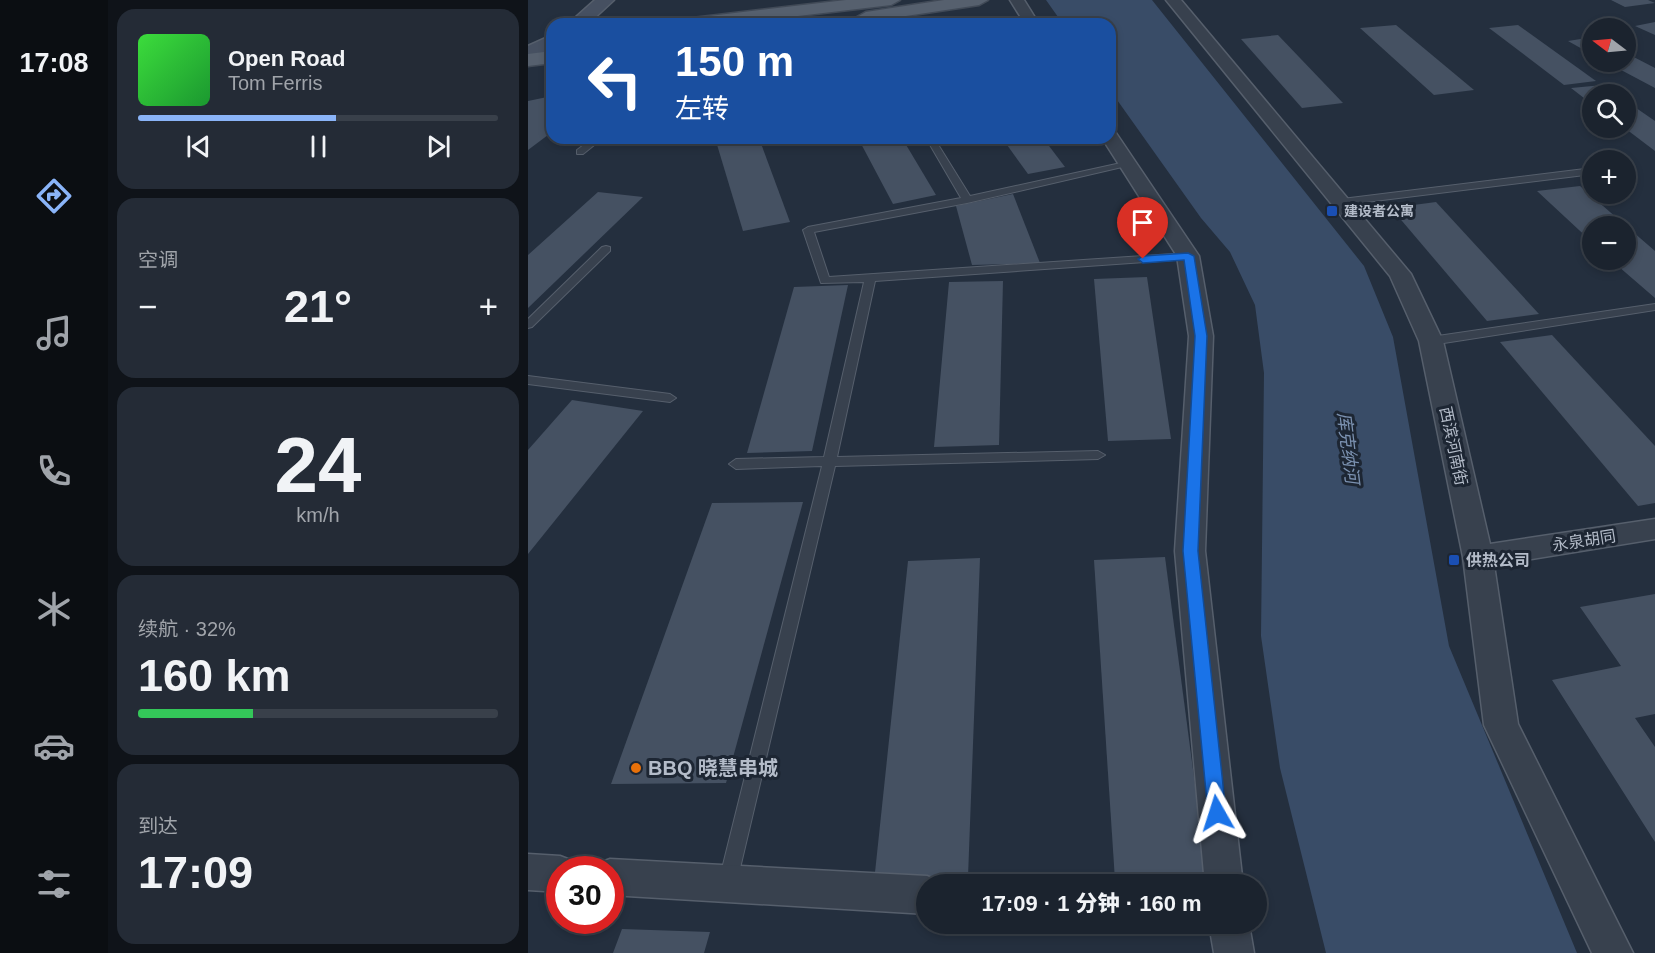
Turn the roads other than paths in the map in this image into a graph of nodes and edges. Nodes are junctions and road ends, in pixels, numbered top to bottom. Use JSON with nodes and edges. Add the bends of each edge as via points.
{"nodes":[{"id":1,"x":605,"y":0,"type":"edge"},
{"id":2,"x":891,"y":0,"type":"edge"},
{"id":3,"x":979,"y":0,"type":"edge"},
{"id":4,"x":1017,"y":0,"type":"edge"},
{"id":5,"x":1173,"y":0,"type":"edge"},
{"id":6,"x":584,"y":18,"type":"edge"},
{"id":7,"x":736,"y":18,"type":"edge"},
{"id":8,"x":862,"y":18,"type":"edge"},
{"id":9,"x":1028,"y":18,"type":"edge"},
{"id":10,"x":546,"y":40,"type":"edge"},
{"id":11,"x":528,"y":42,"type":"edge"},
{"id":12,"x":546,"y":44,"type":"edge"},
{"id":13,"x":528,"y":54,"type":"edge"},
{"id":14,"x":546,"y":58,"type":"edge"},
{"id":15,"x":528,"y":60,"type":"edge"},
{"id":16,"x":591,"y":144,"type":"edge"},
{"id":17,"x":934,"y":144,"type":"edge"},
{"id":18,"x":1115,"y":144,"type":"edge"},
{"id":19,"x":580,"y":152,"type":"dead end"},
{"id":20,"x":1130,"y":164,"type":"junction"},
{"id":21,"x":1582,"y":172,"type":"edge"},
{"id":22,"x":967,"y":200,"type":"junction"},
{"id":23,"x":1342,"y":202,"type":"junction"},
{"id":24,"x":606,"y":249,"type":"dead end"},
{"id":25,"x":1188,"y":256,"type":"junction"},
{"id":26,"x":870,"y":279,"type":"junction"},
{"id":27,"x":1655,"y":307,"type":"edge"},
{"id":28,"x":528,"y":325,"type":"edge"},
{"id":29,"x":1431,"y":341,"type":"junction"},
{"id":30,"x":528,"y":380,"type":"edge"},
{"id":31,"x":670,"y":398,"type":"dead end"},
{"id":32,"x":1098,"y":454,"type":"dead end"},
{"id":33,"x":829,"y":461,"type":"junction"},
{"id":34,"x":736,"y":464,"type":"dead end"},
{"id":35,"x":1655,"y":529,"type":"edge"},
{"id":36,"x":1478,"y":557,"type":"junction"},
{"id":37,"x":528,"y":872,"type":"edge"},
{"id":38,"x":546,"y":873,"type":"edge"},
{"id":39,"x":1223,"y":874,"type":"edge"},
{"id":40,"x":624,"y":878,"type":"edge"},
{"id":41,"x":727,"y":884,"type":"junction"},
{"id":42,"x":916,"y":894,"type":"edge"},
{"id":43,"x":1231,"y":934,"type":"edge"},
{"id":44,"x":1234,"y":953,"type":"edge"},
{"id":45,"x":1613,"y":953,"type":"edge"}],
"edges":[{"from":1,"to":6,"type":"street"},
{"from":2,"to":7,"type":"main road"},
{"from":3,"to":8,"type":"main road"},
{"from":4,"to":9,"type":"street"},
{"from":5,"to":23,"type":"street","name":"西滨河南街"},
{"from":10,"to":11,"type":"main road"},
{"from":12,"to":13,"type":"street"},
{"from":14,"to":15,"type":"main road"},
{"from":16,"to":19,"type":"lane"},
{"from":17,"to":22,"type":"lane"},
{"from":18,"to":20,"type":"street"},
{"from":20,"to":22,"type":"lane"},
{"from":20,"to":25,"type":"street"},
{"from":21,"to":23,"type":"lane"},
{"from":22,"to":26,"type":"lane","via":[[808,230],[825,281]]},
{"from":23,"to":29,"type":"street","name":"西滨河南街","via":[[1400,274]]},
{"from":24,"to":28,"type":"lane"},
{"from":25,"to":26,"type":"lane"},
{"from":25,"to":39,"type":"street","via":[[1201,336],[1190,551]]},
{"from":26,"to":33,"type":"lane"},
{"from":27,"to":29,"type":"lane"},
{"from":29,"to":36,"type":"street","name":"西滨河南街"},
{"from":30,"to":31,"type":"lane"},
{"from":32,"to":33,"type":"lane"},
{"from":33,"to":34,"type":"lane"},
{"from":33,"to":41,"type":"lane"},
{"from":35,"to":36,"type":"street","name":"永泉胡同"},
{"from":36,"to":45,"type":"street","name":"西滨河南街","via":[[1501,725]]},
{"from":37,"to":38,"type":"street"},
{"from":40,"to":41,"type":"street"},
{"from":41,"to":42,"type":"street"},
{"from":43,"to":44,"type":"street"}]}
